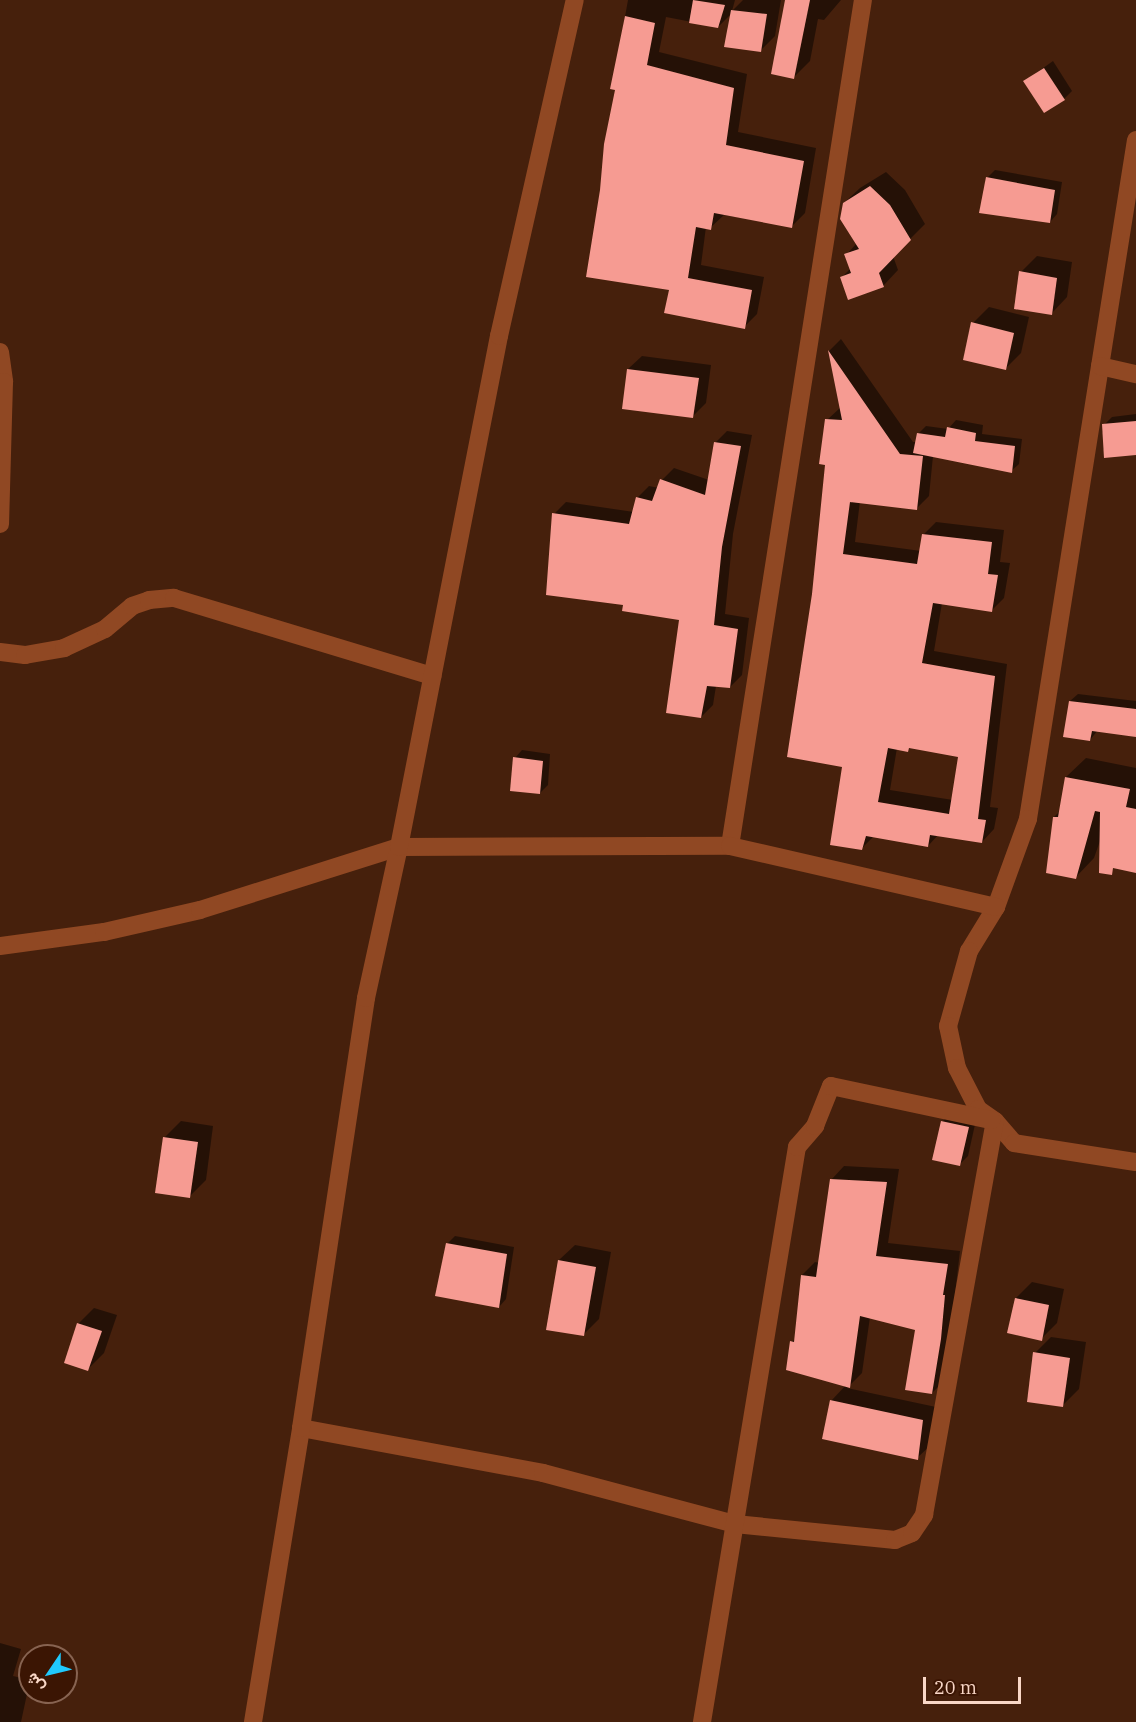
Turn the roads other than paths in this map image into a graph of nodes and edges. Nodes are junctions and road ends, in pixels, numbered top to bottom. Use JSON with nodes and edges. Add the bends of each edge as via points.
{"nodes":[{"id":1,"x":576,"y":0,"type":"edge"},
{"id":2,"x":863,"y":0,"type":"edge"},
{"id":3,"x":1136,"y":140,"type":"edge"},
{"id":4,"x":0,"y":352,"type":"edge"},
{"id":5,"x":1100,"y":366,"type":"junction"},
{"id":6,"x":1136,"y":374,"type":"edge"},
{"id":7,"x":0,"y":524,"type":"edge"},
{"id":8,"x":0,"y":652,"type":"edge"},
{"id":9,"x":433,"y":676,"type":"junction"},
{"id":10,"x":730,"y":846,"type":"junction"},
{"id":11,"x":399,"y":847,"type":"junction"},
{"id":12,"x":996,"y":907,"type":"junction"},
{"id":13,"x":0,"y":946,"type":"edge"},
{"id":14,"x":995,"y":1121,"type":"junction"},
{"id":15,"x":1136,"y":1162,"type":"edge"},
{"id":16,"x":301,"y":1428,"type":"junction"},
{"id":17,"x":735,"y":1524,"type":"junction"},
{"id":18,"x":253,"y":1722,"type":"edge"},
{"id":19,"x":702,"y":1722,"type":"edge"}],
"edges":[{"from":1,"to":9,"type":"street","via":[[499,336]]},
{"from":2,"to":10,"type":"street"},
{"from":3,"to":5,"type":"street"},
{"from":4,"to":7,"type":"street","via":[[4,382]]},
{"from":5,"to":6,"type":"street"},
{"from":5,"to":12,"type":"street","via":[[1028,819]]},
{"from":8,"to":9,"type":"street","via":[[25,655],[64,648],[105,629],[132,606],[174,597]]},
{"from":9,"to":11,"type":"street"},
{"from":10,"to":11,"type":"street"},
{"from":10,"to":12,"type":"street"},
{"from":11,"to":13,"type":"street","via":[[201,910],[104,932]]},
{"from":11,"to":16,"type":"street","via":[[366,998]]},
{"from":12,"to":14,"type":"street","via":[[969,951],[948,1026],[957,1068],[978,1109]]},
{"from":14,"to":15,"type":"street","via":[[1014,1143]]},
{"from":14,"to":17,"type":"street","via":[[924,1515],[912,1533],[895,1540]]},
{"from":14,"to":17,"type":"street","via":[[831,1086],[815,1125],[797,1147]]},
{"from":16,"to":17,"type":"street","via":[[543,1473]]},
{"from":16,"to":18,"type":"street"},
{"from":17,"to":19,"type":"street"}]}
